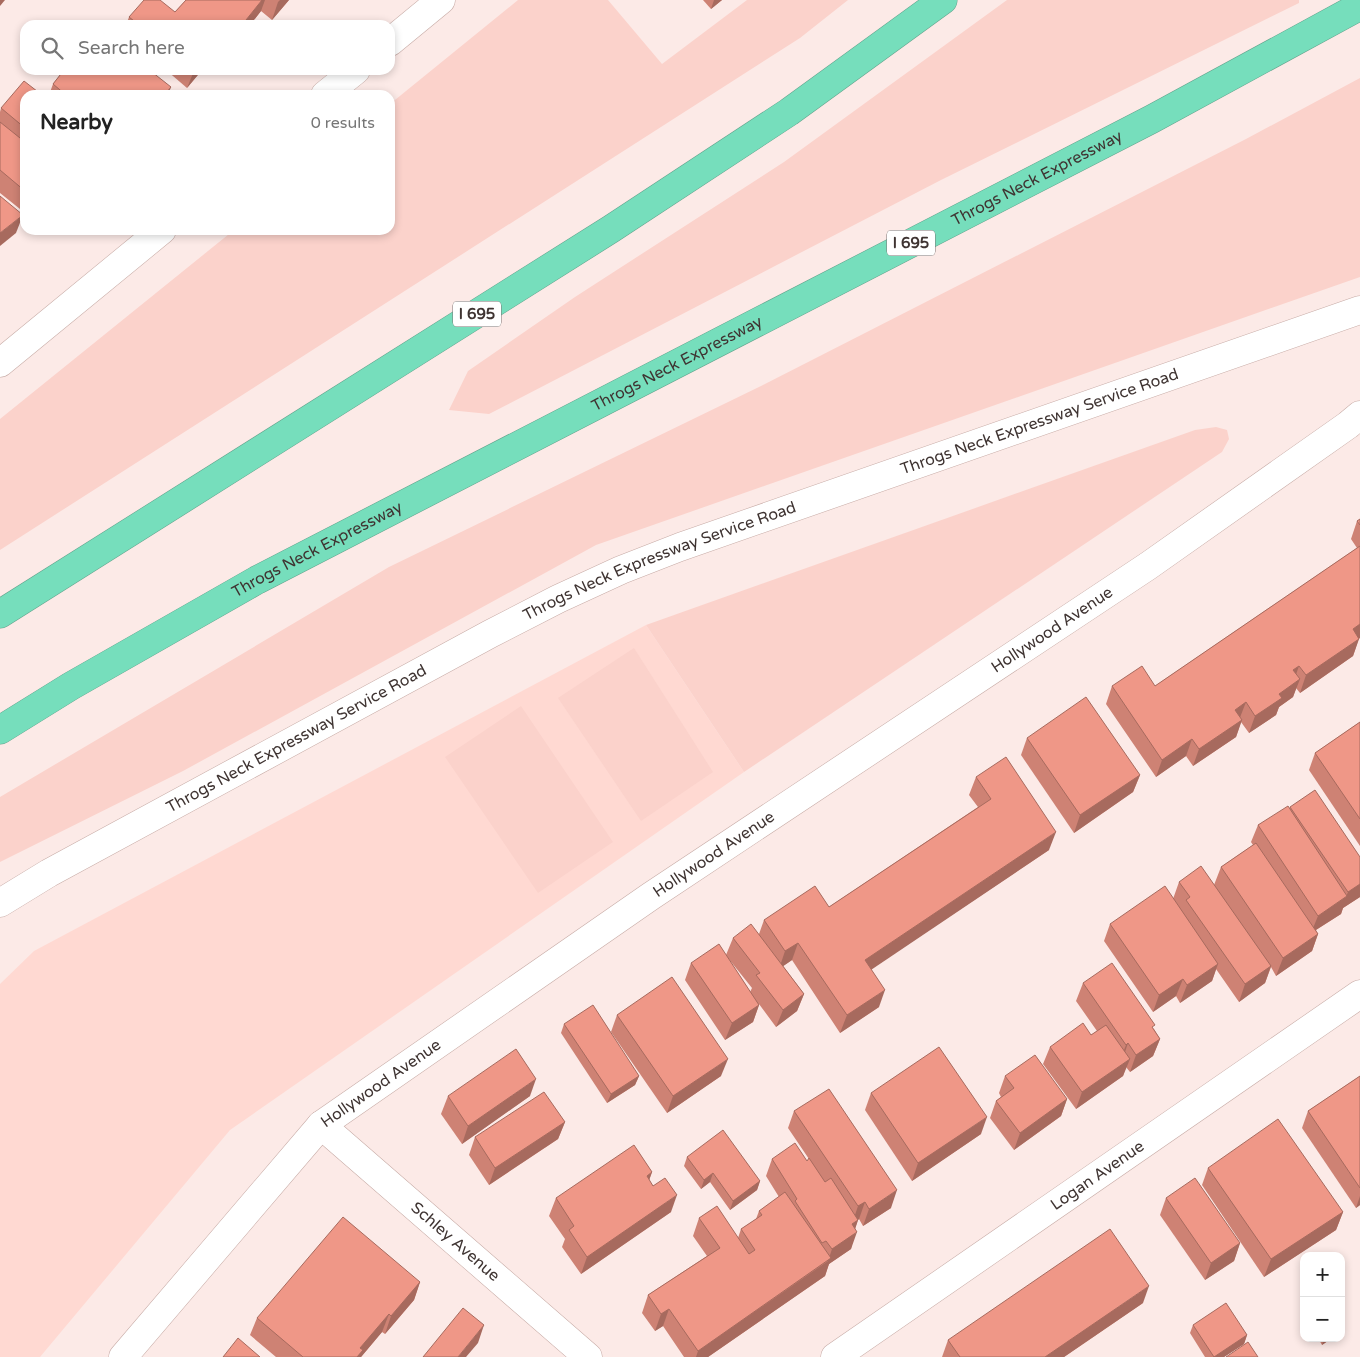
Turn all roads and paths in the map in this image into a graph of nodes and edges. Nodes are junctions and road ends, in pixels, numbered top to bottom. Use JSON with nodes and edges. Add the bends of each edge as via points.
{"nodes":[{"id":1,"x":440,"y":0,"type":"edge"},
{"id":2,"x":943,"y":0,"type":"edge"},
{"id":3,"x":1360,"y":6,"type":"edge"},
{"id":4,"x":395,"y":38,"type":"edge"},
{"id":5,"x":350,"y":75,"type":"edge"},
{"id":6,"x":331,"y":90,"type":"edge"},
{"id":7,"x":156,"y":235,"type":"edge"},
{"id":8,"x":1360,"y":310,"type":"edge"},
{"id":9,"x":0,"y":363,"type":"edge"},
{"id":10,"x":1360,"y":414,"type":"edge"},
{"id":11,"x":0,"y":614,"type":"edge"},
{"id":12,"x":0,"y":730,"type":"edge"},
{"id":13,"x":0,"y":902,"type":"edge"},
{"id":14,"x":1360,"y":994,"type":"edge"},
{"id":15,"x":321,"y":1125,"type":"junction"},
{"id":16,"x":123,"y":1357,"type":"edge"},
{"id":17,"x":588,"y":1357,"type":"edge"},
{"id":18,"x":835,"y":1357,"type":"edge"}],
"edges":[{"from":1,"to":4,"type":"street"},
{"from":2,"to":11,"type":"highway","number":"I 695","via":[[789,112],[641,210]]},
{"from":3,"to":12,"type":"highway","name":"Throgs Neck Expressway","number":"I 695","via":[[1152,119],[257,580]]},
{"from":5,"to":6,"type":"street"},
{"from":7,"to":9,"type":"street"},
{"from":8,"to":13,"type":"street","name":"Throgs Neck Expressway Service Road","via":[[621,570],[490,634]]},
{"from":10,"to":15,"type":"street","name":"Hollywood Avenue","via":[[1181,543],[651,896]]},
{"from":14,"to":18,"type":"street","name":"Logan Avenue"},
{"from":15,"to":16,"type":"street","name":"Hollywood Avenue"},
{"from":15,"to":17,"type":"street","name":"Schley Avenue"}]}
